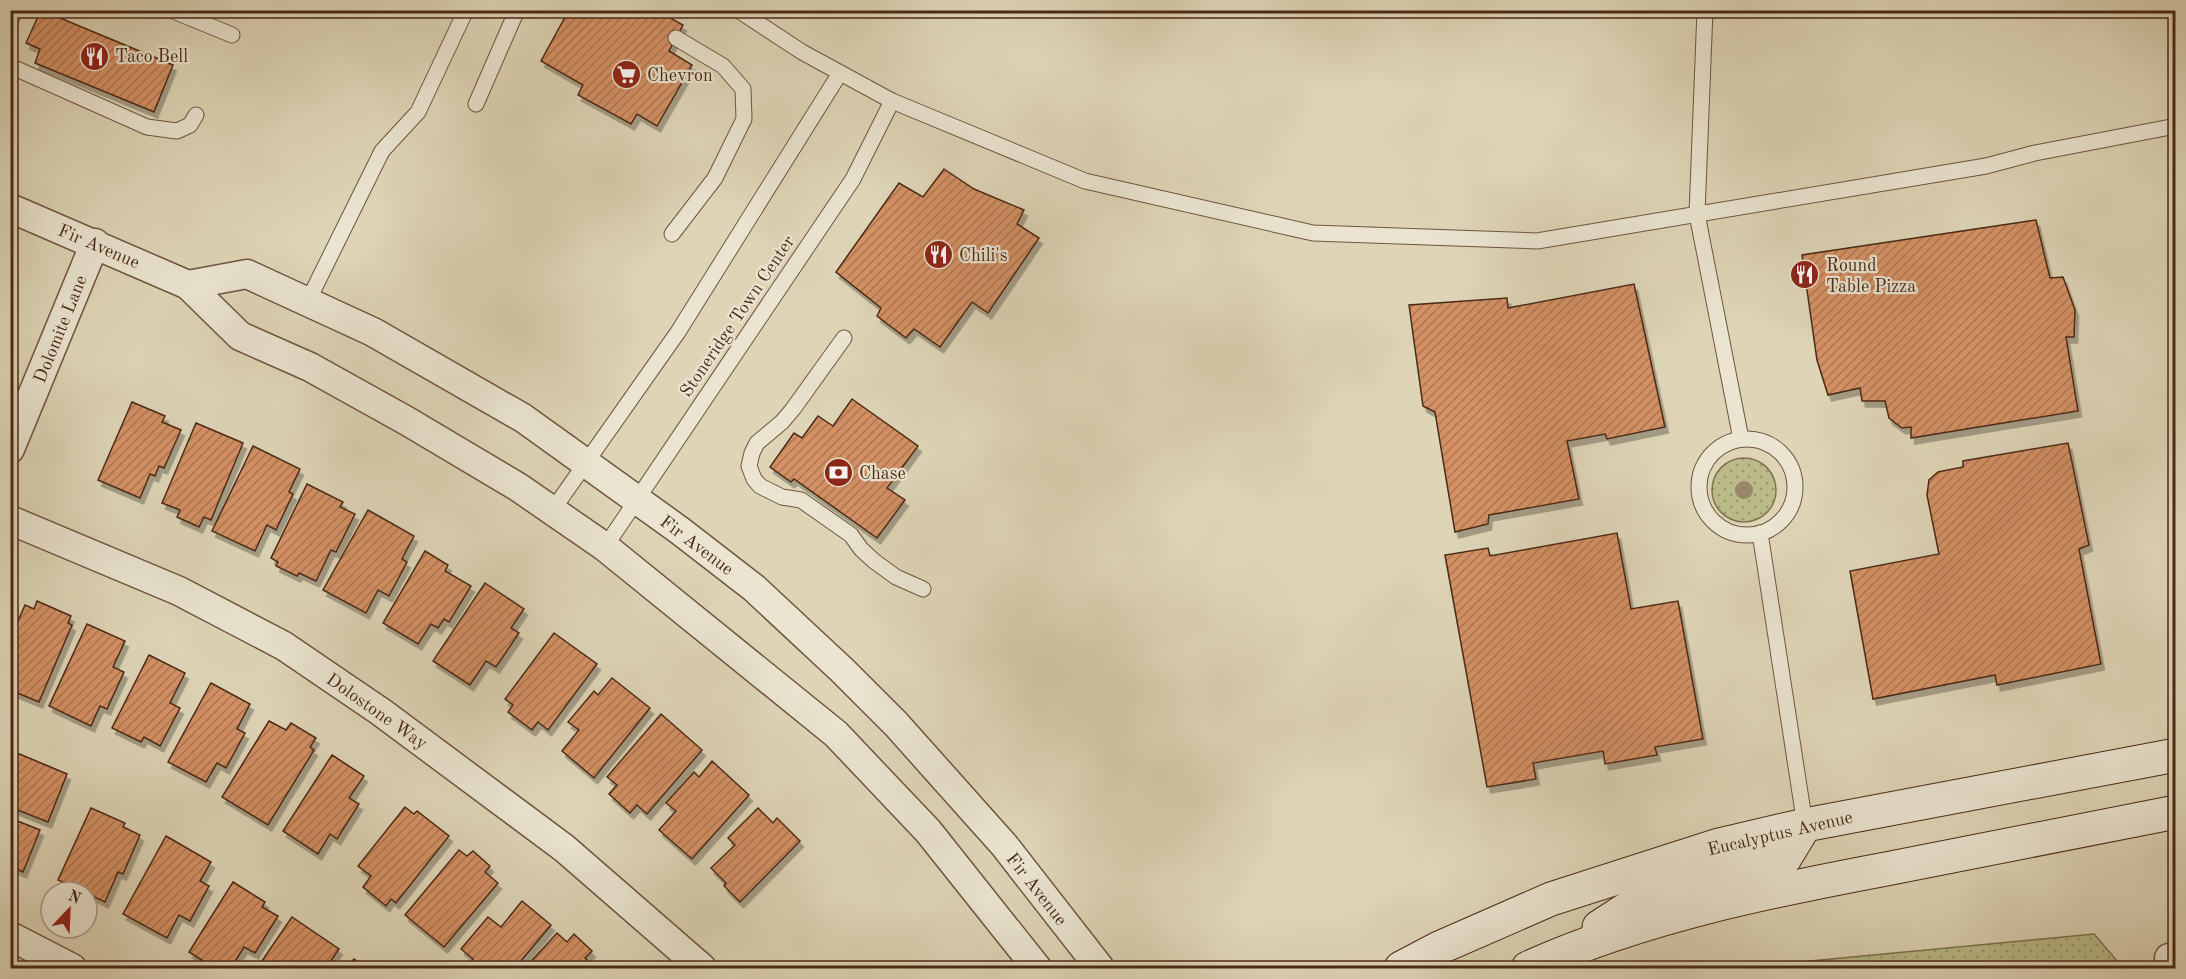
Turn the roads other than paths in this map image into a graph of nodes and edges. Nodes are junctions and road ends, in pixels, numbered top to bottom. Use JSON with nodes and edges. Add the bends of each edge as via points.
{"nodes":[{"id":1,"x":15,"y":10,"type":"edge"},
{"id":2,"x":171,"y":10,"type":"edge"},
{"id":3,"x":466,"y":10,"type":"edge"},
{"id":4,"x":517,"y":10,"type":"edge"},
{"id":5,"x":738,"y":10,"type":"edge"},
{"id":6,"x":1705,"y":10,"type":"edge"},
{"id":7,"x":10,"y":22,"type":"edge"},
{"id":8,"x":231,"y":36,"type":"dead end"},
{"id":9,"x":676,"y":38,"type":"dead end"},
{"id":10,"x":10,"y":66,"type":"edge"},
{"id":11,"x":840,"y":73,"type":"junction"},
{"id":12,"x":892,"y":101,"type":"junction"},
{"id":13,"x":476,"y":104,"type":"dead end"},
{"id":14,"x":196,"y":115,"type":"dead end"},
{"id":15,"x":2175,"y":126,"type":"edge"},
{"id":16,"x":10,"y":208,"type":"edge"},
{"id":17,"x":1697,"y":214,"type":"junction"},
{"id":18,"x":672,"y":234,"type":"dead end"},
{"id":19,"x":95,"y":243,"type":"junction"},
{"id":20,"x":188,"y":285,"type":"junction"},
{"id":21,"x":308,"y":301,"type":"junction"},
{"id":22,"x":844,"y":338,"type":"dead end"},
{"id":23,"x":1741,"y":439,"type":"junction"},
{"id":24,"x":10,"y":449,"type":"edge"},
{"id":25,"x":585,"y":463,"type":"junction"},
{"id":26,"x":637,"y":500,"type":"junction"},
{"id":27,"x":552,"y":511,"type":"junction"},
{"id":28,"x":10,"y":520,"type":"edge"},
{"id":29,"x":1760,"y":533,"type":"junction"},
{"id":30,"x":605,"y":547,"type":"junction"},
{"id":31,"x":922,"y":589,"type":"dead end"},
{"id":32,"x":2175,"y":755,"type":"edge"},
{"id":33,"x":2175,"y":813,"type":"edge"},
{"id":34,"x":1805,"y":825,"type":"junction"},
{"id":35,"x":10,"y":936,"type":"edge"},
{"id":36,"x":1538,"y":964,"type":"edge"},
{"id":37,"x":72,"y":969,"type":"edge"},
{"id":38,"x":702,"y":969,"type":"edge"},
{"id":39,"x":1037,"y":969,"type":"edge"},
{"id":40,"x":1100,"y":969,"type":"edge"},
{"id":41,"x":1401,"y":969,"type":"edge"}],
"edges":[{"from":1,"to":7,"type":"lane"},
{"from":2,"to":8,"type":"lane"},
{"from":3,"to":21,"type":"lane","via":[[418,112],[382,151]]},
{"from":4,"to":13,"type":"lane"},
{"from":5,"to":11,"type":"lane"},
{"from":6,"to":17,"type":"lane"},
{"from":9,"to":18,"type":"lane","via":[[723,66],[743,88],[744,119],[715,178]]},
{"from":10,"to":14,"type":"lane","via":[[147,128],[177,131],[190,125]]},
{"from":11,"to":12,"type":"lane"},
{"from":11,"to":25,"type":"lane","via":[[678,332]]},
{"from":12,"to":17,"type":"lane","via":[[1085,181],[1313,233],[1537,241]]},
{"from":12,"to":26,"type":"lane","name":"Stoneridge Town Center","via":[[853,179]]},
{"from":15,"to":17,"type":"lane","via":[[1986,166]]},
{"from":16,"to":19,"type":"street","name":"Fir Avenue"},
{"from":17,"to":23,"type":"lane"},
{"from":19,"to":20,"type":"street","name":"Fir Avenue"},
{"from":19,"to":24,"type":"street","name":"Dolomite Lane"},
{"from":20,"to":21,"type":"street","name":"Fir Avenue","via":[[248,274]]},
{"from":20,"to":27,"type":"street","name":"Fir Avenue","via":[[240,336],[310,367],[407,421]]},
{"from":21,"to":25,"type":"street","name":"Fir Avenue","via":[[373,332],[523,418]]},
{"from":22,"to":31,"type":"lane","via":[[793,409],[757,443],[749,466],[760,486],[801,500],[851,535],[881,566]]},
{"from":23,"to":29,"type":"lane","via":[[1772,445],[1784,456],[1794,478],[1793,501],[1786,516]]},
{"from":23,"to":29,"type":"lane","via":[[1726,443],[1703,465],[1699,496],[1704,511],[1728,532]]},
{"from":25,"to":26,"type":"street","name":"Fir Avenue"},
{"from":25,"to":27,"type":"lane"},
{"from":26,"to":30,"type":"lane","name":"Stoneridge Town Center"},
{"from":26,"to":40,"type":"street","name":"Fir Avenue","via":[[754,588],[896,724],[1004,845]]},
{"from":27,"to":30,"type":"street","name":"Fir Avenue"},
{"from":28,"to":38,"type":"street","name":"Dolostone Way","via":[[179,591],[285,646],[564,848]]},
{"from":29,"to":34,"type":"lane"},
{"from":30,"to":39,"type":"street","name":"Fir Avenue","via":[[836,734],[927,831]]},
{"from":32,"to":34,"type":"main road","name":"Eucalyptus Avenue"},
{"from":33,"to":36,"type":"main road","via":[[1851,875],[1700,909],[1624,930]]},
{"from":34,"to":36,"type":"main road","via":[[1785,858],[1639,901]]},
{"from":34,"to":41,"type":"main road","name":"Eucalyptus Avenue","via":[[1719,845],[1551,899]]},
{"from":35,"to":37,"type":"street"}]}
